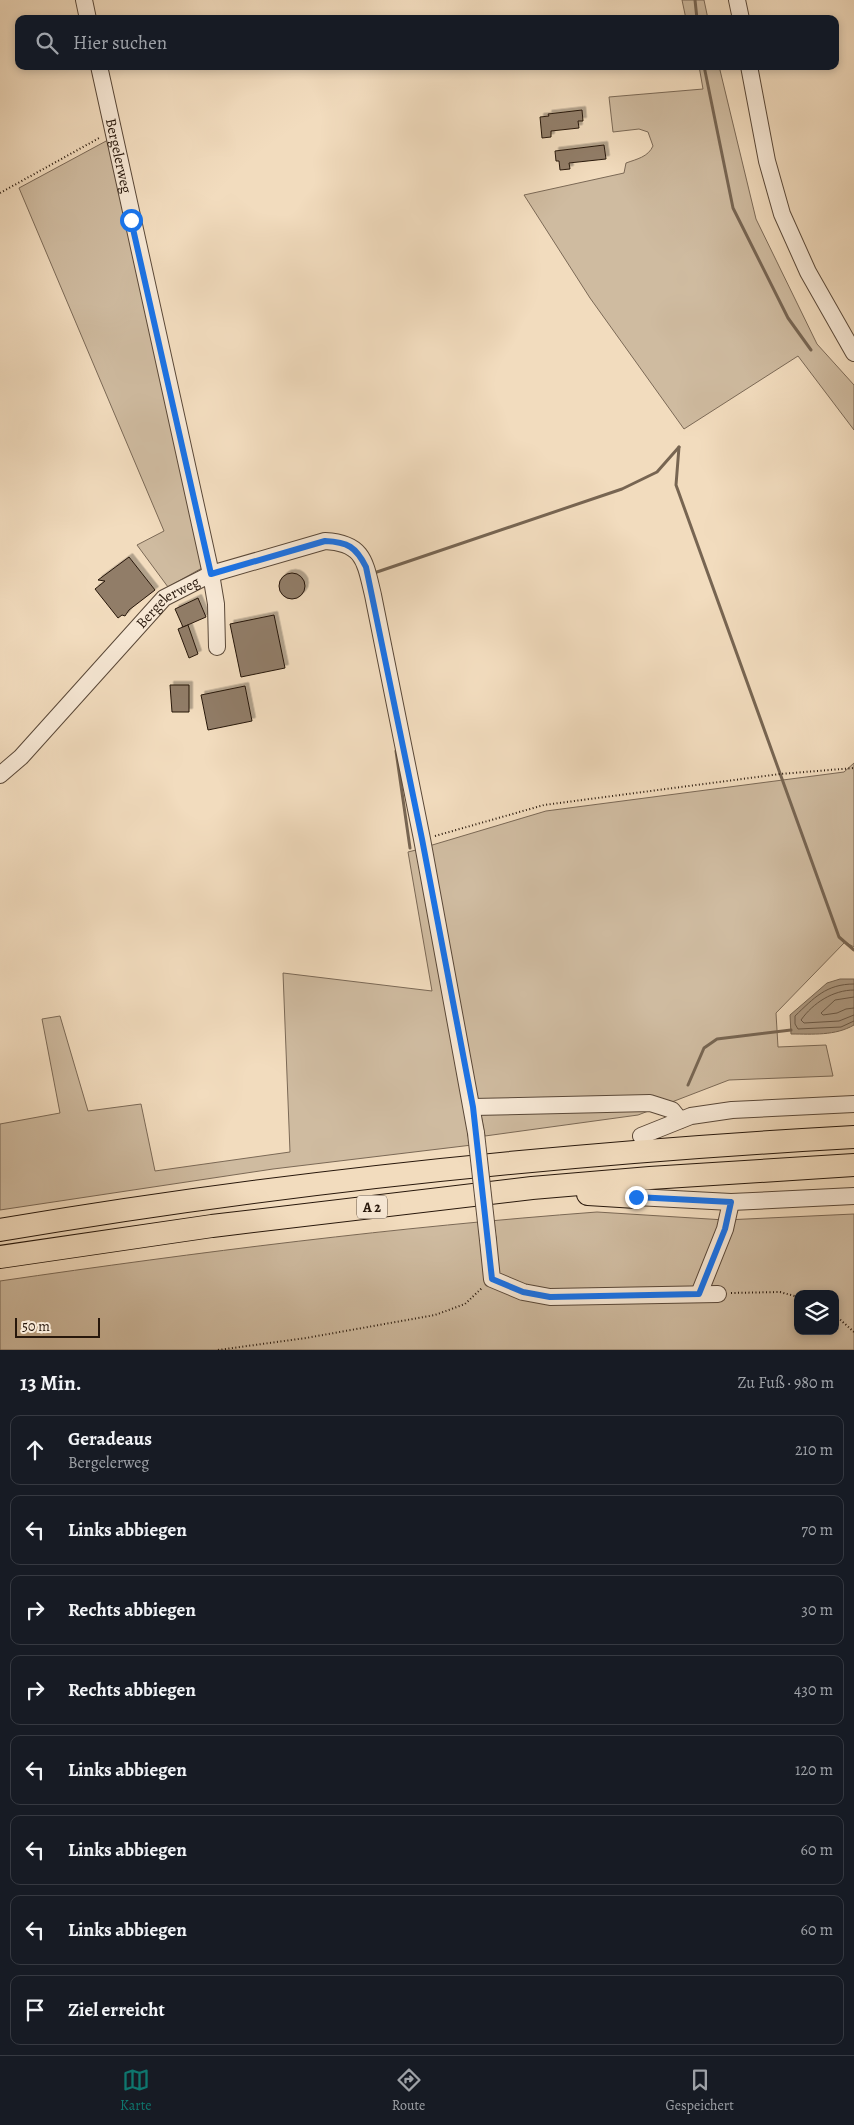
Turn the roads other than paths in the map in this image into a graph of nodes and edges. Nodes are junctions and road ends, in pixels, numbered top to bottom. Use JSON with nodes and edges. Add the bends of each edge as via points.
{"nodes":[{"id":1,"x":84,"y":0,"type":"edge"},
{"id":2,"x":738,"y":0,"type":"edge"},
{"id":3,"x":87,"y":15,"type":"edge"},
{"id":4,"x":740,"y":15,"type":"edge"},
{"id":5,"x":100,"y":70,"type":"edge"},
{"id":6,"x":750,"y":70,"type":"edge"},
{"id":7,"x":854,"y":353,"type":"edge"},
{"id":8,"x":211,"y":574,"type":"junction"},
{"id":9,"x":217,"y":647,"type":"dead end"},
{"id":10,"x":0,"y":775,"type":"edge"},
{"id":11,"x":854,"y":1104,"type":"edge"},
{"id":12,"x":473,"y":1107,"type":"junction"},
{"id":13,"x":680,"y":1120,"type":"junction"},
{"id":14,"x":641,"y":1136,"type":"joint"},
{"id":15,"x":854,"y":1137,"type":"edge"},
{"id":16,"x":567,"y":1158,"type":"junction"},
{"id":17,"x":854,"y":1165,"type":"edge"},
{"id":18,"x":532,"y":1188,"type":"junction"},
{"id":19,"x":854,"y":1196,"type":"edge"},
{"id":20,"x":636,"y":1197,"type":"joint"},
{"id":21,"x":731,"y":1202,"type":"junction"},
{"id":22,"x":0,"y":1230,"type":"edge"},
{"id":23,"x":0,"y":1257,"type":"edge"},
{"id":24,"x":699,"y":1294,"type":"junction"},
{"id":25,"x":718,"y":1294,"type":"road end"}],
"edges":[{"from":1,"to":3,"type":"street"},
{"from":2,"to":4,"type":"street"},
{"from":5,"to":8,"type":"street","name":"Bergelerweg"},
{"from":6,"to":7,"type":"street","via":[[767,161],[782,214],[808,272]]},
{"from":8,"to":9,"type":"street","via":[[216,604]]},
{"from":8,"to":10,"type":"street","name":"Bergelerweg","via":[[164,598],[21,757]]},
{"from":8,"to":12,"type":"street","via":[[325,541],[343,542],[359,553],[366,567]]},
{"from":11,"to":13,"type":"street","via":[[732,1110]]},
{"from":12,"to":13,"type":"street","via":[[650,1104],[672,1110]]},
{"from":12,"to":24,"type":"street","bridge":true,"via":[[492,1279],[523,1292],[550,1297]]},
{"from":13,"to":14,"type":"street"},
{"from":14,"to":16,"type":"highway"},
{"from":15,"to":16,"type":"highway","number":"A 2"},
{"from":16,"to":22,"type":"highway","number":"A 2","via":[[274,1190]]},
{"from":17,"to":18,"type":"highway","number":"A 2"},
{"from":18,"to":20,"type":"highway"},
{"from":18,"to":23,"type":"highway","number":"A 2","via":[[212,1226]]},
{"from":19,"to":21,"type":"street"},
{"from":20,"to":21,"type":"street"},
{"from":21,"to":24,"type":"street","via":[[725,1229]]},
{"from":24,"to":25,"type":"street"}]}
